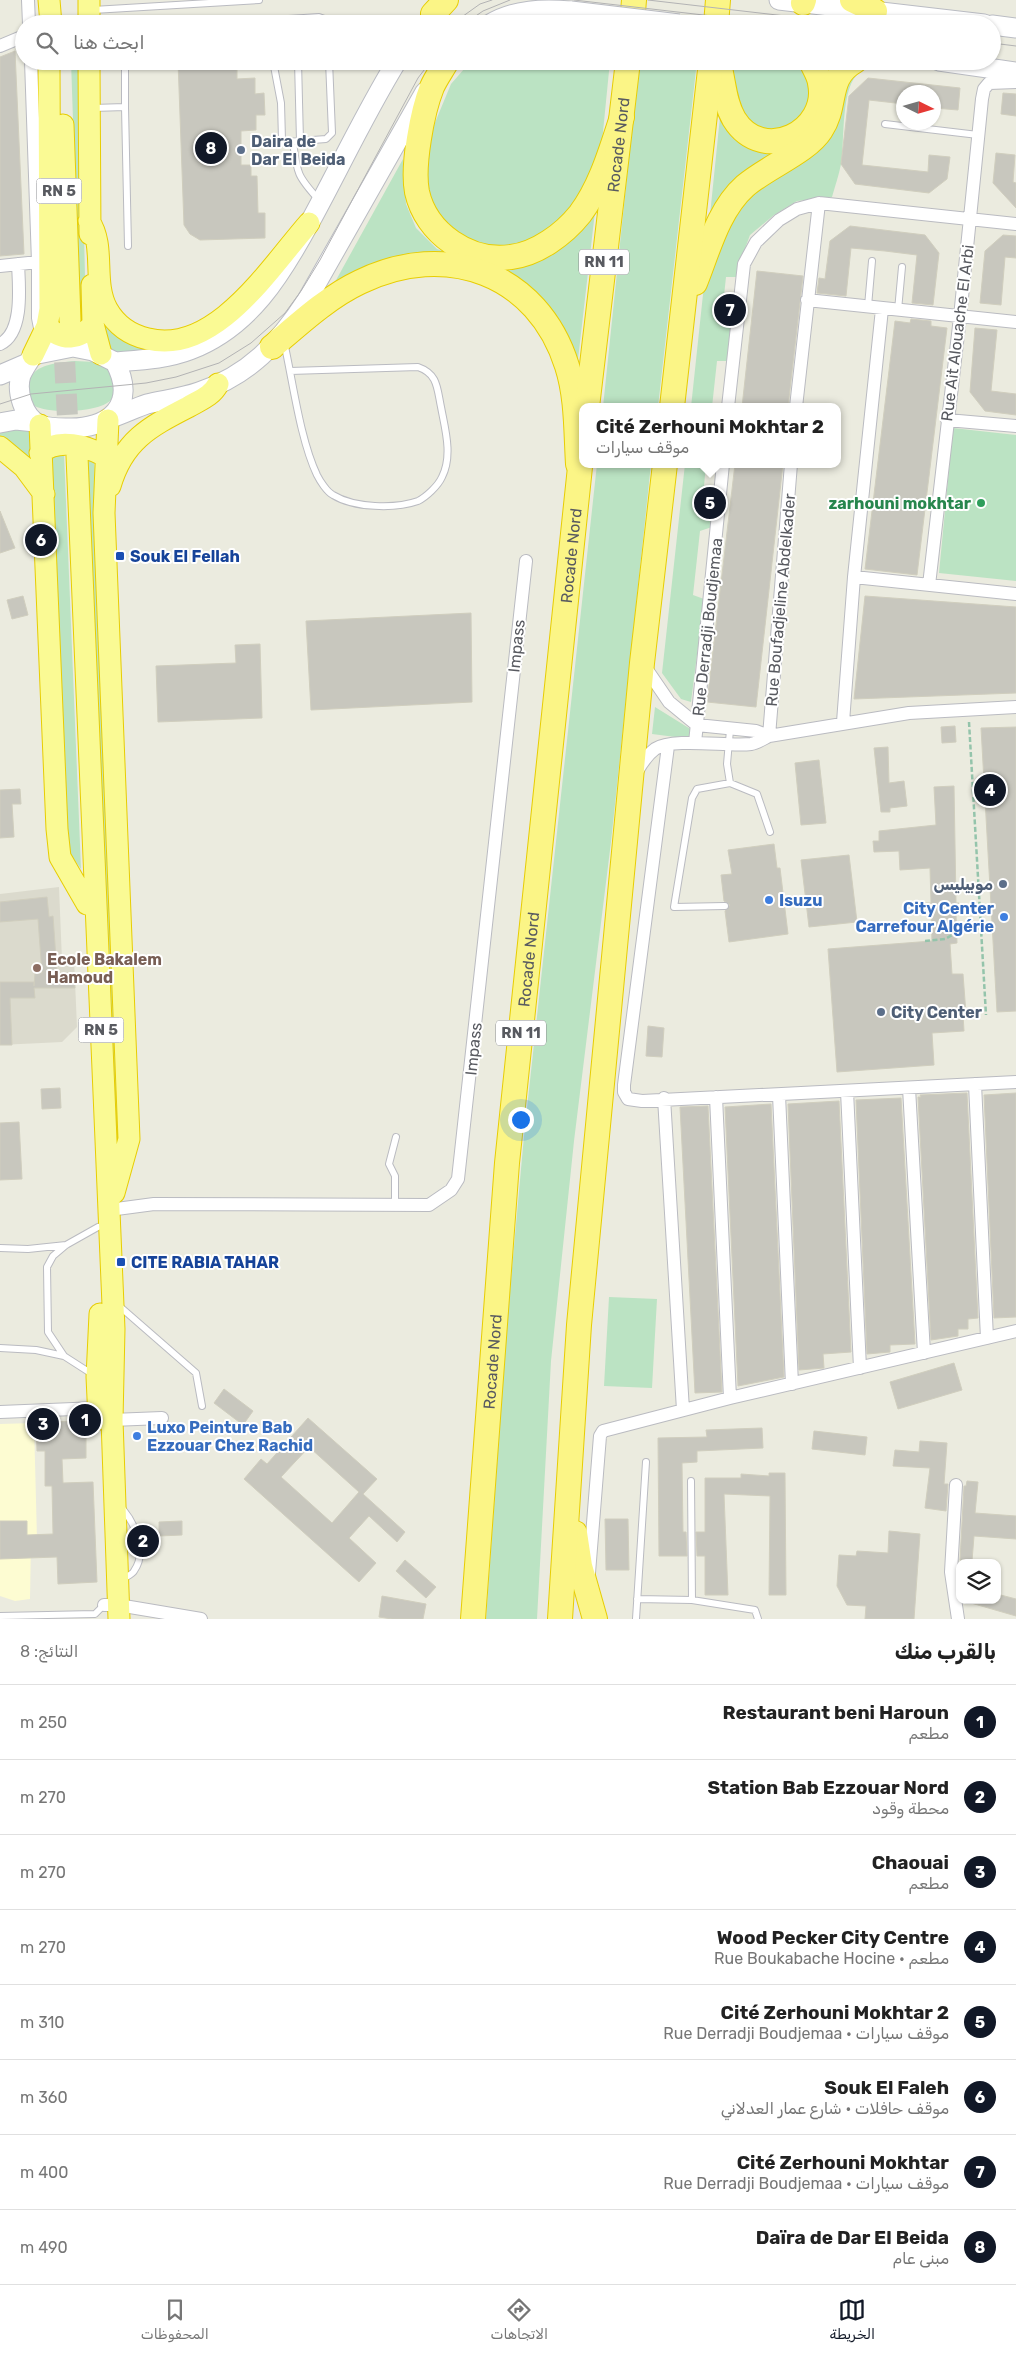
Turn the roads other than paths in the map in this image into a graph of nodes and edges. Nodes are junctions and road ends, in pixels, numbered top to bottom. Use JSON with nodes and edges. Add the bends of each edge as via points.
{"nodes":[{"id":1,"x":28,"y":0,"type":"edge"},
{"id":2,"x":49,"y":0,"type":"edge"},
{"id":3,"x":61,"y":0,"type":"edge"},
{"id":4,"x":259,"y":0,"type":"edge"},
{"id":5,"x":454,"y":0,"type":"edge"},
{"id":6,"x":634,"y":0,"type":"edge"},
{"id":7,"x":718,"y":0,"type":"edge"},
{"id":8,"x":779,"y":0,"type":"edge"},
{"id":9,"x":852,"y":0,"type":"edge"},
{"id":10,"x":804,"y":1,"type":"edge"},
{"id":11,"x":89,"y":11,"type":"edge"},
{"id":12,"x":875,"y":11,"type":"junction"},
{"id":13,"x":434,"y":13,"type":"edge"},
{"id":14,"x":29,"y":15,"type":"edge"},
{"id":15,"x":50,"y":15,"type":"edge"},
{"id":16,"x":61,"y":15,"type":"edge"},
{"id":17,"x":515,"y":15,"type":"edge"},
{"id":18,"x":610,"y":15,"type":"edge"},
{"id":19,"x":633,"y":15,"type":"edge"},
{"id":20,"x":717,"y":15,"type":"edge"},
{"id":21,"x":909,"y":15,"type":"edge"},
{"id":22,"x":1001,"y":26,"type":"edge"},
{"id":23,"x":1016,"y":28,"type":"edge"},
{"id":24,"x":15,"y":40,"type":"edge"},
{"id":25,"x":0,"y":46,"type":"edge"},
{"id":26,"x":31,"y":70,"type":"edge"},
{"id":27,"x":49,"y":70,"type":"edge"},
{"id":28,"x":53,"y":70,"type":"edge"},
{"id":29,"x":62,"y":70,"type":"edge"},
{"id":30,"x":89,"y":70,"type":"edge"},
{"id":31,"x":125,"y":70,"type":"edge"},
{"id":32,"x":274,"y":70,"type":"edge"},
{"id":33,"x":298,"y":70,"type":"edge"},
{"id":34,"x":329,"y":70,"type":"edge"},
{"id":35,"x":392,"y":70,"type":"edge"},
{"id":36,"x":441,"y":70,"type":"edge"},
{"id":37,"x":442,"y":70,"type":"edge"},
{"id":38,"x":627,"y":70,"type":"edge"},
{"id":39,"x":710,"y":70,"type":"edge"},
{"id":40,"x":720,"y":70,"type":"edge"},
{"id":41,"x":815,"y":70,"type":"edge"},
{"id":42,"x":844,"y":70,"type":"edge"},
{"id":43,"x":1001,"y":70,"type":"edge"},
{"id":44,"x":1016,"y":72,"type":"edge"},
{"id":45,"x":1016,"y":82,"type":"edge"},
{"id":46,"x":125,"y":107,"type":"junction"},
{"id":47,"x":89,"y":108,"type":"junction"},
{"id":48,"x":622,"y":117,"type":"junction"},
{"id":49,"x":885,"y":124,"type":"dead end"},
{"id":50,"x":979,"y":135,"type":"junction"},
{"id":51,"x":296,"y":141,"type":"junction"},
{"id":52,"x":321,"y":202,"type":"junction"},
{"id":53,"x":819,"y":203,"type":"junction"},
{"id":54,"x":970,"y":219,"type":"junction"},
{"id":55,"x":89,"y":221,"type":"junction"},
{"id":56,"x":309,"y":223,"type":"junction"},
{"id":57,"x":1016,"y":224,"type":"edge"},
{"id":58,"x":128,"y":246,"type":"dead end"},
{"id":59,"x":872,"y":261,"type":"dead end"},
{"id":60,"x":38,"y":262,"type":"junction"},
{"id":61,"x":18,"y":264,"type":"junction"},
{"id":62,"x":0,"y":266,"type":"edge"},
{"id":63,"x":902,"y":266,"type":"dead end"},
{"id":64,"x":807,"y":300,"type":"junction"},
{"id":65,"x":868,"y":306,"type":"junction"},
{"id":66,"x":882,"y":309,"type":"junction"},
{"id":67,"x":683,"y":310,"type":"junction"},
{"id":68,"x":898,"y":310,"type":"junction"},
{"id":69,"x":960,"y":316,"type":"junction"},
{"id":70,"x":1016,"y":322,"type":"edge"},
{"id":71,"x":93,"y":324,"type":"junction"},
{"id":72,"x":49,"y":339,"type":"junction"},
{"id":73,"x":278,"y":343,"type":"junction"},
{"id":74,"x":0,"y":344,"type":"edge"},
{"id":75,"x":108,"y":358,"type":"junction"},
{"id":76,"x":290,"y":372,"type":"junction"},
{"id":77,"x":0,"y":375,"type":"edge"},
{"id":78,"x":218,"y":384,"type":"junction"},
{"id":79,"x":587,"y":403,"type":"edge"},
{"id":80,"x":672,"y":403,"type":"edge"},
{"id":81,"x":728,"y":403,"type":"edge"},
{"id":82,"x":796,"y":403,"type":"edge"},
{"id":83,"x":110,"y":419,"type":"junction"},
{"id":84,"x":946,"y":420,"type":"junction"},
{"id":85,"x":0,"y":423,"type":"edge"},
{"id":86,"x":37,"y":423,"type":"junction"},
{"id":87,"x":1016,"y":426,"type":"edge"},
{"id":88,"x":0,"y":447,"type":"edge"},
{"id":89,"x":40,"y":453,"type":"junction"},
{"id":90,"x":105,"y":456,"type":"junction"},
{"id":91,"x":580,"y":468,"type":"edge"},
{"id":92,"x":665,"y":468,"type":"edge"},
{"id":93,"x":723,"y":468,"type":"edge"},
{"id":94,"x":791,"y":468,"type":"edge"},
{"id":95,"x":579,"y":481,"type":"junction"},
{"id":96,"x":44,"y":494,"type":"junction"},
{"id":97,"x":104,"y":513,"type":"junction"},
{"id":98,"x":526,"y":561,"type":"dead end"},
{"id":99,"x":854,"y":577,"type":"junction"},
{"id":100,"x":929,"y":585,"type":"junction"},
{"id":101,"x":1016,"y":594,"type":"edge"},
{"id":102,"x":642,"y":663,"type":"junction"},
{"id":103,"x":1016,"y":707,"type":"edge"},
{"id":104,"x":843,"y":722,"type":"junction"},
{"id":105,"x":697,"y":725,"type":"junction"},
{"id":106,"x":730,"y":730,"type":"junction"},
{"id":107,"x":769,"y":736,"type":"junction"},
{"id":108,"x":695,"y":742,"type":"junction"},
{"id":109,"x":728,"y":745,"type":"junction"},
{"id":110,"x":668,"y":746,"type":"junction"},
{"id":111,"x":730,"y":783,"type":"junction"},
{"id":112,"x":629,"y":797,"type":"junction"},
{"id":113,"x":770,"y":832,"type":"dead end"},
{"id":114,"x":87,"y":904,"type":"junction"},
{"id":115,"x":725,"y":906,"type":"dead end"},
{"id":116,"x":1016,"y":1082,"type":"edge"},
{"id":117,"x":975,"y":1084,"type":"junction"},
{"id":118,"x":909,"y":1088,"type":"junction"},
{"id":119,"x":847,"y":1091,"type":"junction"},
{"id":120,"x":779,"y":1095,"type":"junction"},
{"id":121,"x":716,"y":1097,"type":"junction"},
{"id":122,"x":664,"y":1098,"type":"junction"},
{"id":123,"x":396,"y":1137,"type":"dead end"},
{"id":124,"x":394,"y":1205,"type":"junction"},
{"id":125,"x":104,"y":1219,"type":"junction"},
{"id":126,"x":66,"y":1244,"type":"junction"},
{"id":127,"x":0,"y":1248,"type":"edge"},
{"id":128,"x":112,"y":1300,"type":"junction"},
{"id":129,"x":1016,"y":1331,"type":"edge"},
{"id":130,"x":987,"y":1338,"type":"junction"},
{"id":131,"x":0,"y":1348,"type":"edge"},
{"id":132,"x":924,"y":1353,"type":"junction"},
{"id":133,"x":64,"y":1356,"type":"junction"},
{"id":134,"x":860,"y":1368,"type":"junction"},
{"id":135,"x":97,"y":1376,"type":"junction"},
{"id":136,"x":792,"y":1384,"type":"junction"},
{"id":137,"x":730,"y":1398,"type":"junction"},
{"id":138,"x":202,"y":1406,"type":"dead end"},
{"id":139,"x":682,"y":1410,"type":"junction"},
{"id":140,"x":0,"y":1412,"type":"edge"},
{"id":141,"x":105,"y":1414,"type":"junction"},
{"id":142,"x":162,"y":1418,"type":"dead end"},
{"id":143,"x":646,"y":1462,"type":"dead end"},
{"id":144,"x":690,"y":1481,"type":"dead end"},
{"id":145,"x":956,"y":1485,"type":"dead end"},
{"id":146,"x":568,"y":1486,"type":"junction"},
{"id":147,"x":637,"y":1599,"type":"junction"},
{"id":148,"x":692,"y":1600,"type":"junction"},
{"id":149,"x":592,"y":1610,"type":"edge"},
{"id":150,"x":112,"y":1612,"type":"edge"},
{"id":151,"x":0,"y":1616,"type":"edge"},
{"id":152,"x":201,"y":1619,"type":"edge"},
{"id":153,"x":473,"y":1619,"type":"edge"},
{"id":154,"x":560,"y":1619,"type":"edge"},
{"id":155,"x":636,"y":1619,"type":"edge"},
{"id":156,"x":758,"y":1619,"type":"edge"},
{"id":157,"x":958,"y":1619,"type":"edge"}],
"edges":[{"from":1,"to":14,"type":"street"},
{"from":2,"to":15,"type":"highway"},
{"from":3,"to":16,"type":"highway"},
{"from":4,"to":11,"type":"lane"},
{"from":5,"to":13,"type":"main road"},
{"from":6,"to":19,"type":"highway"},
{"from":7,"to":20,"type":"highway"},
{"from":8,"to":10,"type":"main road"},
{"from":9,"to":12,"type":"highway"},
{"from":10,"to":12,"type":"main road"},
{"from":12,"to":21,"type":"main road"},
{"from":17,"to":18,"type":"main road","bridge":true,"via":[[548,10]]},
{"from":22,"to":23,"type":"main road"},
{"from":24,"to":25,"type":"street"},
{"from":26,"to":60,"type":"street"},
{"from":27,"to":72,"type":"highway"},
{"from":28,"to":72,"type":"highway","number":"RN 5"},
{"from":29,"to":72,"type":"highway","number":"RN 5","via":[[63,128]]},
{"from":30,"to":47,"type":"highway"},
{"from":31,"to":46,"type":"lane"},
{"from":32,"to":51,"type":"lane","via":[[282,140]]},
{"from":33,"to":51,"type":"lane"},
{"from":34,"to":51,"type":"lane","via":[[332,133],[326,139]]},
{"from":35,"to":52,"type":"main road"},
{"from":36,"to":73,"type":"main road","via":[[416,106],[307,300]]},
{"from":37,"to":48,"type":"highway","via":[[432,87],[422,124],[417,191],[422,207],[436,230],[458,247],[486,257],[512,257],[526,253],[554,239],[568,227],[594,191]]},
{"from":38,"to":48,"type":"highway","name":"Rocade Nord","number":"RN 11"},
{"from":39,"to":67,"type":"highway"},
{"from":40,"to":41,"type":"highway","via":[[724,94],[734,118],[749,135],[772,143],[802,131],[819,104],[820,82]]},
{"from":42,"to":67,"type":"highway","via":[[835,83],[828,116],[817,136],[736,196],[718,226]]},
{"from":43,"to":44,"type":"main road"},
{"from":45,"to":50,"type":"street","name":"Rue Ait Alouache El Arbi","via":[[989,83],[984,89]]},
{"from":46,"to":47,"type":"lane"},
{"from":46,"to":58,"type":"lane"},
{"from":47,"to":55,"type":"highway"},
{"from":48,"to":79,"type":"highway","name":"Rocade Nord","number":"RN 11"},
{"from":49,"to":50,"type":"lane"},
{"from":50,"to":54,"type":"street","name":"Rue Ait Alouache El Arbi"},
{"from":51,"to":52,"type":"lane","via":[[301,181]]},
{"from":52,"to":56,"type":"main road"},
{"from":53,"to":54,"type":"street"},
{"from":53,"to":64,"type":"street"},
{"from":53,"to":81,"type":"street","via":[[797,209],[780,220],[749,253],[741,280]]},
{"from":54,"to":57,"type":"street"},
{"from":54,"to":69,"type":"street","name":"Rue Ait Alouache El Arbi"},
{"from":55,"to":56,"type":"highway","via":[[97,238],[99,286],[107,309],[130,333],[156,341],[190,338],[225,316],[253,289]]},
{"from":55,"to":71,"type":"highway"},
{"from":56,"to":75,"type":"main road","via":[[276,281],[234,325],[190,350],[162,357]]},
{"from":59,"to":65,"type":"lane"},
{"from":60,"to":61,"type":"street"},
{"from":60,"to":72,"type":"street","via":[[38,318]]},
{"from":61,"to":62,"type":"street"},
{"from":61,"to":74,"type":"street","via":[[19,291],[14,330]]},
{"from":63,"to":68,"type":"lane"},
{"from":64,"to":65,"type":"street"},
{"from":64,"to":82,"type":"street"},
{"from":65,"to":66,"type":"street"},
{"from":66,"to":68,"type":"street"},
{"from":66,"to":99,"type":"street"},
{"from":67,"to":80,"type":"highway"},
{"from":68,"to":69,"type":"street"},
{"from":69,"to":70,"type":"street"},
{"from":69,"to":84,"type":"street","name":"Rue Ait Alouache El Arbi"},
{"from":71,"to":72,"type":"highway","via":[[80,336],[71,338],[54,333]]},
{"from":71,"to":75,"type":"highway"},
{"from":72,"to":75,"type":"main road"},
{"from":72,"to":77,"type":"main road"},
{"from":72,"to":86,"type":"main road","via":[[21,374],[19,392],[27,413]]},
{"from":73,"to":76,"type":"lane"},
{"from":73,"to":78,"type":"main road"},
{"from":73,"to":95,"type":"highway","via":[[343,291],[377,274],[426,264],[459,267],[491,276],[527,298],[556,338],[571,383],[576,414]]},
{"from":75,"to":83,"type":"main road","via":[[122,380],[122,400]]},
{"from":76,"to":76,"type":"lane","via":[[317,476],[332,495],[357,505],[418,501],[442,477],[448,449],[436,382],[428,371],[418,367]]},
{"from":78,"to":83,"type":"main road","via":[[189,395],[141,406]]},
{"from":78,"to":97,"type":"highway","via":[[211,395],[156,423],[133,441],[116,467]]},
{"from":83,"to":86,"type":"main road","via":[[71,428]]},
{"from":83,"to":90,"type":"highway"},
{"from":84,"to":87,"type":"street"},
{"from":84,"to":100,"type":"street","name":"Rue Ait Alouache El Arbi"},
{"from":85,"to":86,"type":"main road","via":[[16,420]]},
{"from":86,"to":89,"type":"highway","number":"RN 5"},
{"from":88,"to":96,"type":"highway","via":[[24,467]]},
{"from":89,"to":90,"type":"highway","via":[[63,445],[86,447]]},
{"from":89,"to":96,"type":"highway","number":"RN 5"},
{"from":90,"to":97,"type":"highway"},
{"from":91,"to":95,"type":"highway","name":"Rocade Nord","number":"RN 11"},
{"from":92,"to":102,"type":"highway"},
{"from":93,"to":105,"type":"street","name":"Rue Derradji Boudjemaa"},
{"from":94,"to":107,"type":"street","name":"Rue Boufadjeline Abdelkader"},
{"from":95,"to":153,"type":"highway","name":"Rocade Nord","number":"RN 11","via":[[507,1164]]},
{"from":96,"to":114,"type":"highway","number":"RN 5","via":[[57,830],[60,856]]},
{"from":97,"to":125,"type":"highway","via":[[129,1139]]},
{"from":98,"to":124,"type":"street","name":"Impass","via":[[458,1178],[451,1190],[428,1205]]},
{"from":99,"to":100,"type":"street"},
{"from":99,"to":104,"type":"street"},
{"from":100,"to":101,"type":"street"},
{"from":102,"to":105,"type":"street","via":[[669,702]]},
{"from":102,"to":112,"type":"highway"},
{"from":103,"to":104,"type":"street","name":"Rue Derradji Boudjemaa","via":[[909,713]]},
{"from":104,"to":107,"type":"street","name":"Rue Derradji Boudjemaa"},
{"from":105,"to":106,"type":"street","name":"Rue Derradji Boudjemaa"},
{"from":105,"to":108,"type":"street"},
{"from":106,"to":107,"type":"street","name":"Rue Derradji Boudjemaa","via":[[756,731]]},
{"from":106,"to":109,"type":"lane"},
{"from":107,"to":109,"type":"street","via":[[753,744]]},
{"from":108,"to":109,"type":"street"},
{"from":108,"to":110,"type":"street"},
{"from":109,"to":111,"type":"lane"},
{"from":110,"to":112,"type":"street","via":[[657,748],[647,756],[637,772]]},
{"from":110,"to":122,"type":"street","via":[[624,1085],[628,1098],[642,1101]]},
{"from":111,"to":113,"type":"lane","via":[[757,794]]},
{"from":111,"to":115,"type":"lane","via":[[697,789],[692,798],[674,907]]},
{"from":112,"to":146,"type":"highway","via":[[580,1315]]},
{"from":114,"to":125,"type":"highway","number":"RN 5"},
{"from":114,"to":125,"type":"highway","number":"RN 5","via":[[73,457]]},
{"from":116,"to":117,"type":"street"},
{"from":117,"to":118,"type":"street"},
{"from":117,"to":130,"type":"street"},
{"from":118,"to":119,"type":"street"},
{"from":118,"to":132,"type":"street"},
{"from":119,"to":120,"type":"street"},
{"from":119,"to":134,"type":"street"},
{"from":120,"to":121,"type":"street"},
{"from":120,"to":136,"type":"street"},
{"from":121,"to":122,"type":"street"},
{"from":121,"to":137,"type":"street"},
{"from":122,"to":139,"type":"street"},
{"from":123,"to":124,"type":"lane","via":[[389,1164],[394,1176]]},
{"from":124,"to":125,"type":"street","name":"Impass","via":[[154,1204]]},
{"from":125,"to":126,"type":"lane"},
{"from":125,"to":128,"type":"highway","number":"RN 5"},
{"from":125,"to":135,"type":"highway","number":"RN 5"},
{"from":126,"to":127,"type":"lane","via":[[28,1249]]},
{"from":126,"to":133,"type":"lane","via":[[47,1267],[48,1332]]},
{"from":128,"to":138,"type":"lane","via":[[196,1373]]},
{"from":128,"to":141,"type":"highway","number":"RN 5"},
{"from":129,"to":130,"type":"street"},
{"from":130,"to":132,"type":"street"},
{"from":131,"to":133,"type":"lane"},
{"from":132,"to":134,"type":"street"},
{"from":133,"to":135,"type":"lane"},
{"from":134,"to":136,"type":"street"},
{"from":135,"to":141,"type":"highway","number":"RN 5"},
{"from":136,"to":137,"type":"street"},
{"from":137,"to":139,"type":"street"},
{"from":139,"to":149,"type":"street","via":[[614,1427],[600,1436]]},
{"from":140,"to":141,"type":"street"},
{"from":141,"to":142,"type":"street"},
{"from":141,"to":150,"type":"highway","number":"RN 5"},
{"from":141,"to":150,"type":"highway","number":"RN 5","via":[[118,1582]]},
{"from":143,"to":147,"type":"lane"},
{"from":144,"to":148,"type":"lane"},
{"from":145,"to":157,"type":"street","via":[[951,1572]]},
{"from":146,"to":149,"type":"highway","via":[[580,1566]]},
{"from":146,"to":154,"type":"highway"},
{"from":147,"to":148,"type":"lane"},
{"from":147,"to":155,"type":"lane"},
{"from":148,"to":156,"type":"lane","via":[[755,1610]]},
{"from":150,"to":151,"type":"lane"},
{"from":150,"to":152,"type":"street"}]}
